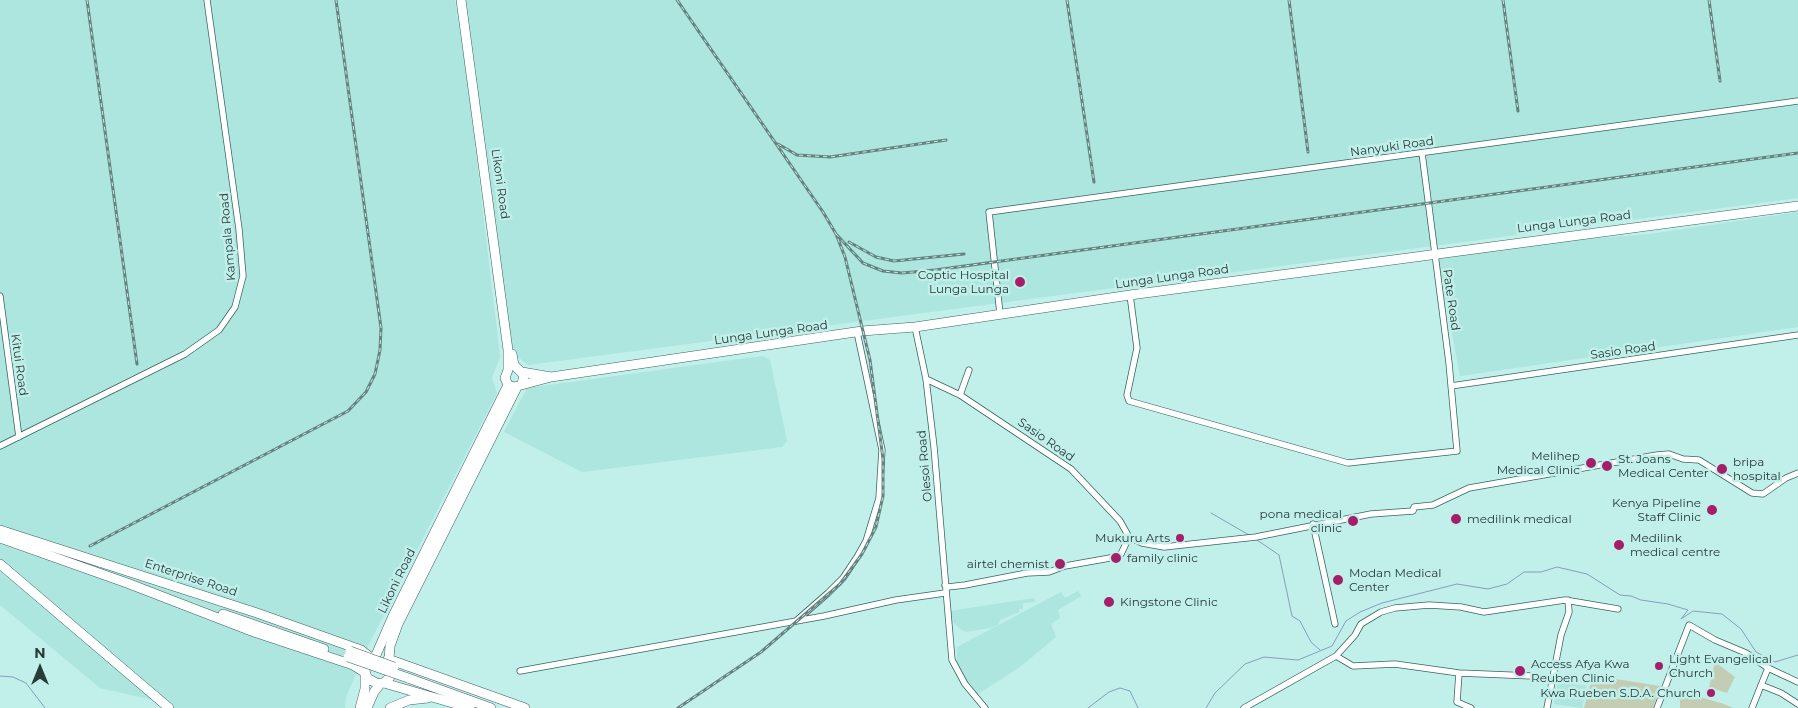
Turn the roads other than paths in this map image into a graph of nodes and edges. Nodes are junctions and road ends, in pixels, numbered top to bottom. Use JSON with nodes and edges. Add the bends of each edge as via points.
{"nodes":[{"id":1,"x":207,"y":0,"type":"edge"},
{"id":2,"x":462,"y":0,"type":"edge"},
{"id":3,"x":467,"y":35,"type":"junction"},
{"id":4,"x":1798,"y":101,"type":"edge"},
{"id":5,"x":1422,"y":153,"type":"junction"},
{"id":6,"x":1798,"y":206,"type":"edge"},
{"id":7,"x":1434,"y":253,"type":"junction"},
{"id":8,"x":1130,"y":294,"type":"junction"},
{"id":9,"x":0,"y":296,"type":"edge"},
{"id":10,"x":1000,"y":314,"type":"junction"},
{"id":11,"x":915,"y":327,"type":"junction"},
{"id":12,"x":857,"y":332,"type":"junction"},
{"id":13,"x":1798,"y":335,"type":"edge"},
{"id":14,"x":508,"y":370,"type":"junction"},
{"id":15,"x":520,"y":370,"type":"junction"},
{"id":16,"x":969,"y":370,"type":"dead end"},
{"id":17,"x":551,"y":377,"type":"junction"},
{"id":18,"x":926,"y":379,"type":"junction"},
{"id":19,"x":516,"y":385,"type":"junction"},
{"id":20,"x":1451,"y":386,"type":"junction"},
{"id":21,"x":960,"y":394,"type":"junction"},
{"id":22,"x":19,"y":437,"type":"junction"},
{"id":23,"x":0,"y":446,"type":"edge"},
{"id":24,"x":1798,"y":473,"type":"edge"},
{"id":25,"x":1313,"y":524,"type":"junction"},
{"id":26,"x":0,"y":530,"type":"edge"},
{"id":27,"x":1129,"y":537,"type":"junction"},
{"id":28,"x":0,"y":538,"type":"edge"},
{"id":29,"x":0,"y":564,"type":"edge"},
{"id":30,"x":945,"y":585,"type":"junction"},
{"id":31,"x":946,"y":592,"type":"junction"},
{"id":32,"x":204,"y":595,"type":"junction"},
{"id":33,"x":1568,"y":600,"type":"junction"},
{"id":34,"x":1618,"y":609,"type":"dead end"},
{"id":35,"x":196,"y":610,"type":"junction"},
{"id":36,"x":796,"y":621,"type":"junction"},
{"id":37,"x":1335,"y":624,"type":"dead end"},
{"id":38,"x":373,"y":656,"type":"junction"},
{"id":39,"x":1336,"y":656,"type":"junction"},
{"id":40,"x":389,"y":660,"type":"junction"},
{"id":41,"x":1768,"y":668,"type":"junction"},
{"id":42,"x":520,"y":671,"type":"dead end"},
{"id":43,"x":1459,"y":673,"type":"junction"},
{"id":44,"x":365,"y":674,"type":"junction"},
{"id":45,"x":1553,"y":680,"type":"junction"},
{"id":46,"x":1798,"y":682,"type":"edge"},
{"id":47,"x":383,"y":683,"type":"junction"},
{"id":48,"x":1761,"y":685,"type":"junction"},
{"id":49,"x":370,"y":690,"type":"junction"},
{"id":50,"x":441,"y":699,"type":"junction"},
{"id":51,"x":1798,"y":704,"type":"edge"},
{"id":52,"x":169,"y":708,"type":"edge"},
{"id":53,"x":360,"y":708,"type":"edge"},
{"id":54,"x":367,"y":708,"type":"edge"},
{"id":55,"x":390,"y":708,"type":"edge"},
{"id":56,"x":470,"y":708,"type":"edge"},
{"id":57,"x":491,"y":708,"type":"edge"},
{"id":58,"x":511,"y":708,"type":"edge"},
{"id":59,"x":525,"y":708,"type":"edge"},
{"id":60,"x":985,"y":708,"type":"edge"},
{"id":61,"x":1244,"y":708,"type":"edge"},
{"id":62,"x":1471,"y":708,"type":"edge"},
{"id":63,"x":1547,"y":708,"type":"edge"},
{"id":64,"x":1657,"y":708,"type":"edge"},
{"id":65,"x":1752,"y":708,"type":"edge"}],
"edges":[{"from":1,"to":22,"type":"street","name":"Kampala Road","via":[[240,229],[243,276],[235,308],[219,330],[185,354]]},
{"from":2,"to":3,"type":"main road","name":"Likoni Road"},
{"from":3,"to":14,"type":"main road","name":"Likoni Road"},
{"from":3,"to":15,"type":"main road","name":"Likoni Road","via":[[508,335],[514,365]]},
{"from":4,"to":5,"type":"street","name":"Nanyuki Road"},
{"from":5,"to":7,"type":"street","name":"Pate Road"},
{"from":5,"to":10,"type":"street","name":"Nanyuki Road","via":[[988,212]]},
{"from":6,"to":7,"type":"main road","name":"Lunga Lunga Road"},
{"from":7,"to":8,"type":"main road","name":"Lunga Lunga Road"},
{"from":7,"to":20,"type":"street","name":"Pate Road"},
{"from":8,"to":10,"type":"main road","name":"Lunga Lunga Road"},
{"from":8,"to":20,"type":"street","name":"Pate Road","via":[[1137,348],[1127,395],[1129,401],[1348,463],[1457,450]]},
{"from":9,"to":22,"type":"street","name":"Kitui Road"},
{"from":10,"to":11,"type":"main road","name":"Lunga Lunga Road"},
{"from":11,"to":12,"type":"main road","name":"Lunga Lunga Road"},
{"from":11,"to":18,"type":"street","name":"Olesoi Road"},
{"from":12,"to":17,"type":"main road","name":"Lunga Lunga Road"},
{"from":12,"to":36,"type":"street","via":[[882,450],[879,498],[866,541],[843,578]]},
{"from":13,"to":20,"type":"street","name":"Sasio Road"},
{"from":14,"to":15,"type":"main road","name":"Lunga Lunga Road"},
{"from":14,"to":19,"type":"main road","name":"Likoni Road","via":[[505,378]]},
{"from":15,"to":17,"type":"main road","name":"Lunga Lunga Road"},
{"from":15,"to":19,"type":"main road","name":"Likoni Road","via":[[524,378]]},
{"from":16,"to":21,"type":"street"},
{"from":17,"to":19,"type":"main road","name":"Lunga Lunga Road"},
{"from":18,"to":21,"type":"street","name":"Sasio Road"},
{"from":18,"to":30,"type":"street","name":"Olesoi Road"},
{"from":19,"to":38,"type":"main road","name":"Likoni Road"},
{"from":19,"to":40,"type":"main road","via":[[398,624]]},
{"from":21,"to":27,"type":"street","name":"Sasio Road","via":[[1071,469],[1120,521]]},
{"from":22,"to":23,"type":"street","name":"Kampala Road"},
{"from":24,"to":25,"type":"street","via":[[1763,494],[1752,493],[1699,460],[1662,454],[1469,488],[1433,505],[1414,507],[1413,510]]},
{"from":25,"to":27,"type":"street","via":[[1253,538],[1164,547]]},
{"from":25,"to":37,"type":"street"},
{"from":26,"to":32,"type":"main road","name":"Enterprise Road"},
{"from":27,"to":30,"type":"street","via":[[1121,554],[1110,558],[1048,572],[965,585]]},
{"from":28,"to":35,"type":"main road","name":"Enterprise Road"},
{"from":29,"to":52,"type":"main road"},
{"from":30,"to":31,"type":"street","name":"Olesoi Road"},
{"from":31,"to":36,"type":"street"},
{"from":31,"to":60,"type":"street","name":"Olesoi Road","via":[[952,660],[965,684]]},
{"from":32,"to":38,"type":"main road","name":"Enterprise Road"},
{"from":32,"to":58,"type":"main road","bridge":true,"via":[[215,605]]},
{"from":33,"to":34,"type":"street"},
{"from":33,"to":39,"type":"street","via":[[1536,602],[1515,609],[1484,612],[1429,605],[1395,608],[1360,624],[1355,635]]},
{"from":33,"to":45,"type":"street","via":[[1569,612],[1561,635]]},
{"from":35,"to":44,"type":"main road","name":"Enterprise Road","via":[[354,665]]},
{"from":35,"to":57,"type":"main road","bridge":true,"via":[[213,611]]},
{"from":36,"to":42,"type":"street"},
{"from":38,"to":40,"type":"main road"},
{"from":38,"to":44,"type":"main road","via":[[364,665]]},
{"from":39,"to":43,"type":"street","via":[[1353,666],[1395,664]]},
{"from":39,"to":61,"type":"street"},
{"from":40,"to":47,"type":"main road","via":[[392,673]]},
{"from":40,"to":59,"type":"main road"},
{"from":41,"to":46,"type":"street"},
{"from":41,"to":48,"type":"street"},
{"from":41,"to":64,"type":"street","via":[[1746,653],[1688,625]]},
{"from":43,"to":45,"type":"street"},
{"from":43,"to":62,"type":"street","via":[[1457,702]]},
{"from":44,"to":47,"type":"main road","via":[[370,681]]},
{"from":44,"to":49,"type":"main road"},
{"from":45,"to":63,"type":"street"},
{"from":47,"to":49,"type":"main road"},
{"from":47,"to":50,"type":"main road"},
{"from":48,"to":51,"type":"street"},
{"from":48,"to":65,"type":"street"},
{"from":49,"to":53,"type":"main road"},
{"from":49,"to":54,"type":"main road"},
{"from":50,"to":55,"type":"main road","via":[[409,700]]},
{"from":50,"to":56,"type":"main road"}]}
